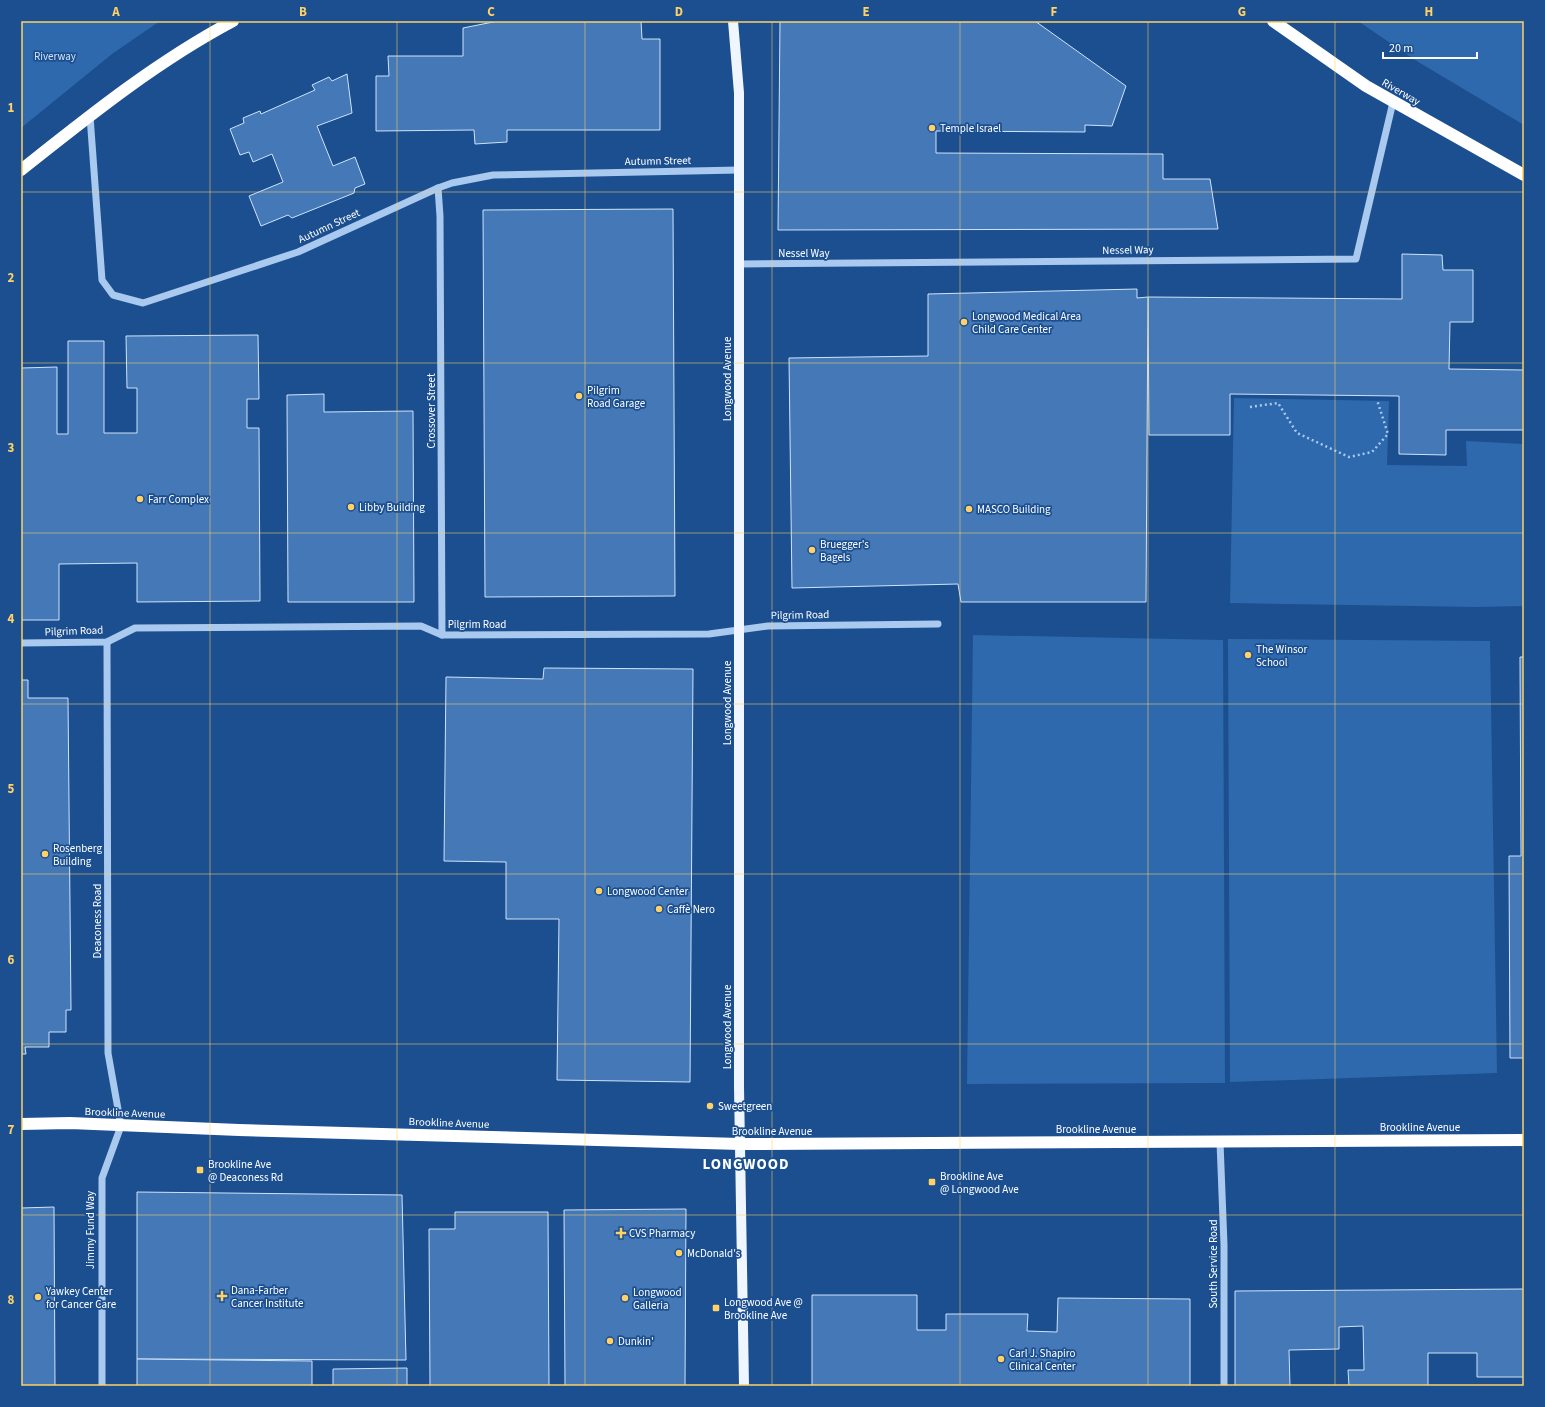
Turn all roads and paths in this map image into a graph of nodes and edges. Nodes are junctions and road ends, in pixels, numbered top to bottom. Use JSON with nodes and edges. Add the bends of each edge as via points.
{"nodes":[{"id":1,"x":233,"y":21,"type":"edge"},
{"id":2,"x":733,"y":21,"type":"edge"},
{"id":3,"x":1273,"y":21,"type":"edge"},
{"id":4,"x":1393,"y":102,"type":"junction"},
{"id":5,"x":90,"y":116,"type":"junction"},
{"id":6,"x":21,"y":170,"type":"edge"},
{"id":7,"x":739,"y":170,"type":"junction"},
{"id":8,"x":1524,"y":175,"type":"edge"},
{"id":9,"x":438,"y":188,"type":"junction"},
{"id":10,"x":739,"y":264,"type":"junction"},
{"id":11,"x":1377,"y":400,"type":"dead end"},
{"id":12,"x":1250,"y":407,"type":"dead end"},
{"id":13,"x":938,"y":624,"type":"dead end"},
{"id":14,"x":739,"y":630,"type":"junction"},
{"id":15,"x":442,"y":635,"type":"junction"},
{"id":16,"x":107,"y":642,"type":"junction"},
{"id":17,"x":21,"y":643,"type":"edge"},
{"id":18,"x":21,"y":1124,"type":"edge"},
{"id":19,"x":121,"y":1126,"type":"junction"},
{"id":20,"x":1524,"y":1140,"type":"edge"},
{"id":21,"x":1220,"y":1142,"type":"junction"},
{"id":22,"x":740,"y":1144,"type":"junction"},
{"id":23,"x":102,"y":1386,"type":"edge"},
{"id":24,"x":744,"y":1386,"type":"edge"},
{"id":25,"x":1224,"y":1386,"type":"edge"}],
"edges":[{"from":1,"to":5,"type":"highway","via":[[161,63]]},
{"from":2,"to":7,"type":"main road","name":"Longwood Avenue","via":[[738,74]]},
{"from":3,"to":4,"type":"highway","name":"Riverway","via":[[1336,66]]},
{"from":4,"to":8,"type":"highway","name":"Riverway"},
{"from":4,"to":10,"type":"street","name":"Nessel Way","via":[[1356,259]]},
{"from":5,"to":6,"type":"highway"},
{"from":5,"to":9,"type":"street","name":"Autumn Street","via":[[102,280],[113,295],[129,301],[143,303],[298,252]]},
{"from":7,"to":9,"type":"street","name":"Autumn Street","via":[[493,175]]},
{"from":7,"to":10,"type":"main road","name":"Longwood Avenue"},
{"from":9,"to":15,"type":"street","name":"Crossover Street"},
{"from":10,"to":14,"type":"main road","name":"Longwood Avenue"},
{"from":11,"to":12,"type":"path","via":[[1388,434],[1372,452],[1350,457],[1297,433],[1278,403]]},
{"from":13,"to":14,"type":"street","name":"Pilgrim Road","via":[[768,626]]},
{"from":14,"to":15,"type":"street","name":"Pilgrim Road","via":[[709,634]]},
{"from":14,"to":22,"type":"main road","name":"Longwood Avenue"},
{"from":15,"to":16,"type":"street","name":"Pilgrim Road","via":[[421,626],[135,628]]},
{"from":16,"to":17,"type":"street","name":"Pilgrim Road"},
{"from":16,"to":19,"type":"street","name":"Deaconess Road","via":[[108,1053]]},
{"from":18,"to":19,"type":"highway","name":"Brookline Avenue"},
{"from":19,"to":22,"type":"highway","name":"Brookline Avenue"},
{"from":19,"to":23,"type":"street","name":"Jimmy Fund Way","via":[[101,1185]]},
{"from":20,"to":21,"type":"highway","name":"Brookline Avenue"},
{"from":21,"to":22,"type":"highway","name":"Brookline Avenue"},
{"from":21,"to":25,"type":"street","name":"South Service Road","via":[[1224,1237]]},
{"from":22,"to":24,"type":"main road","name":"Longwood Avenue"}]}
